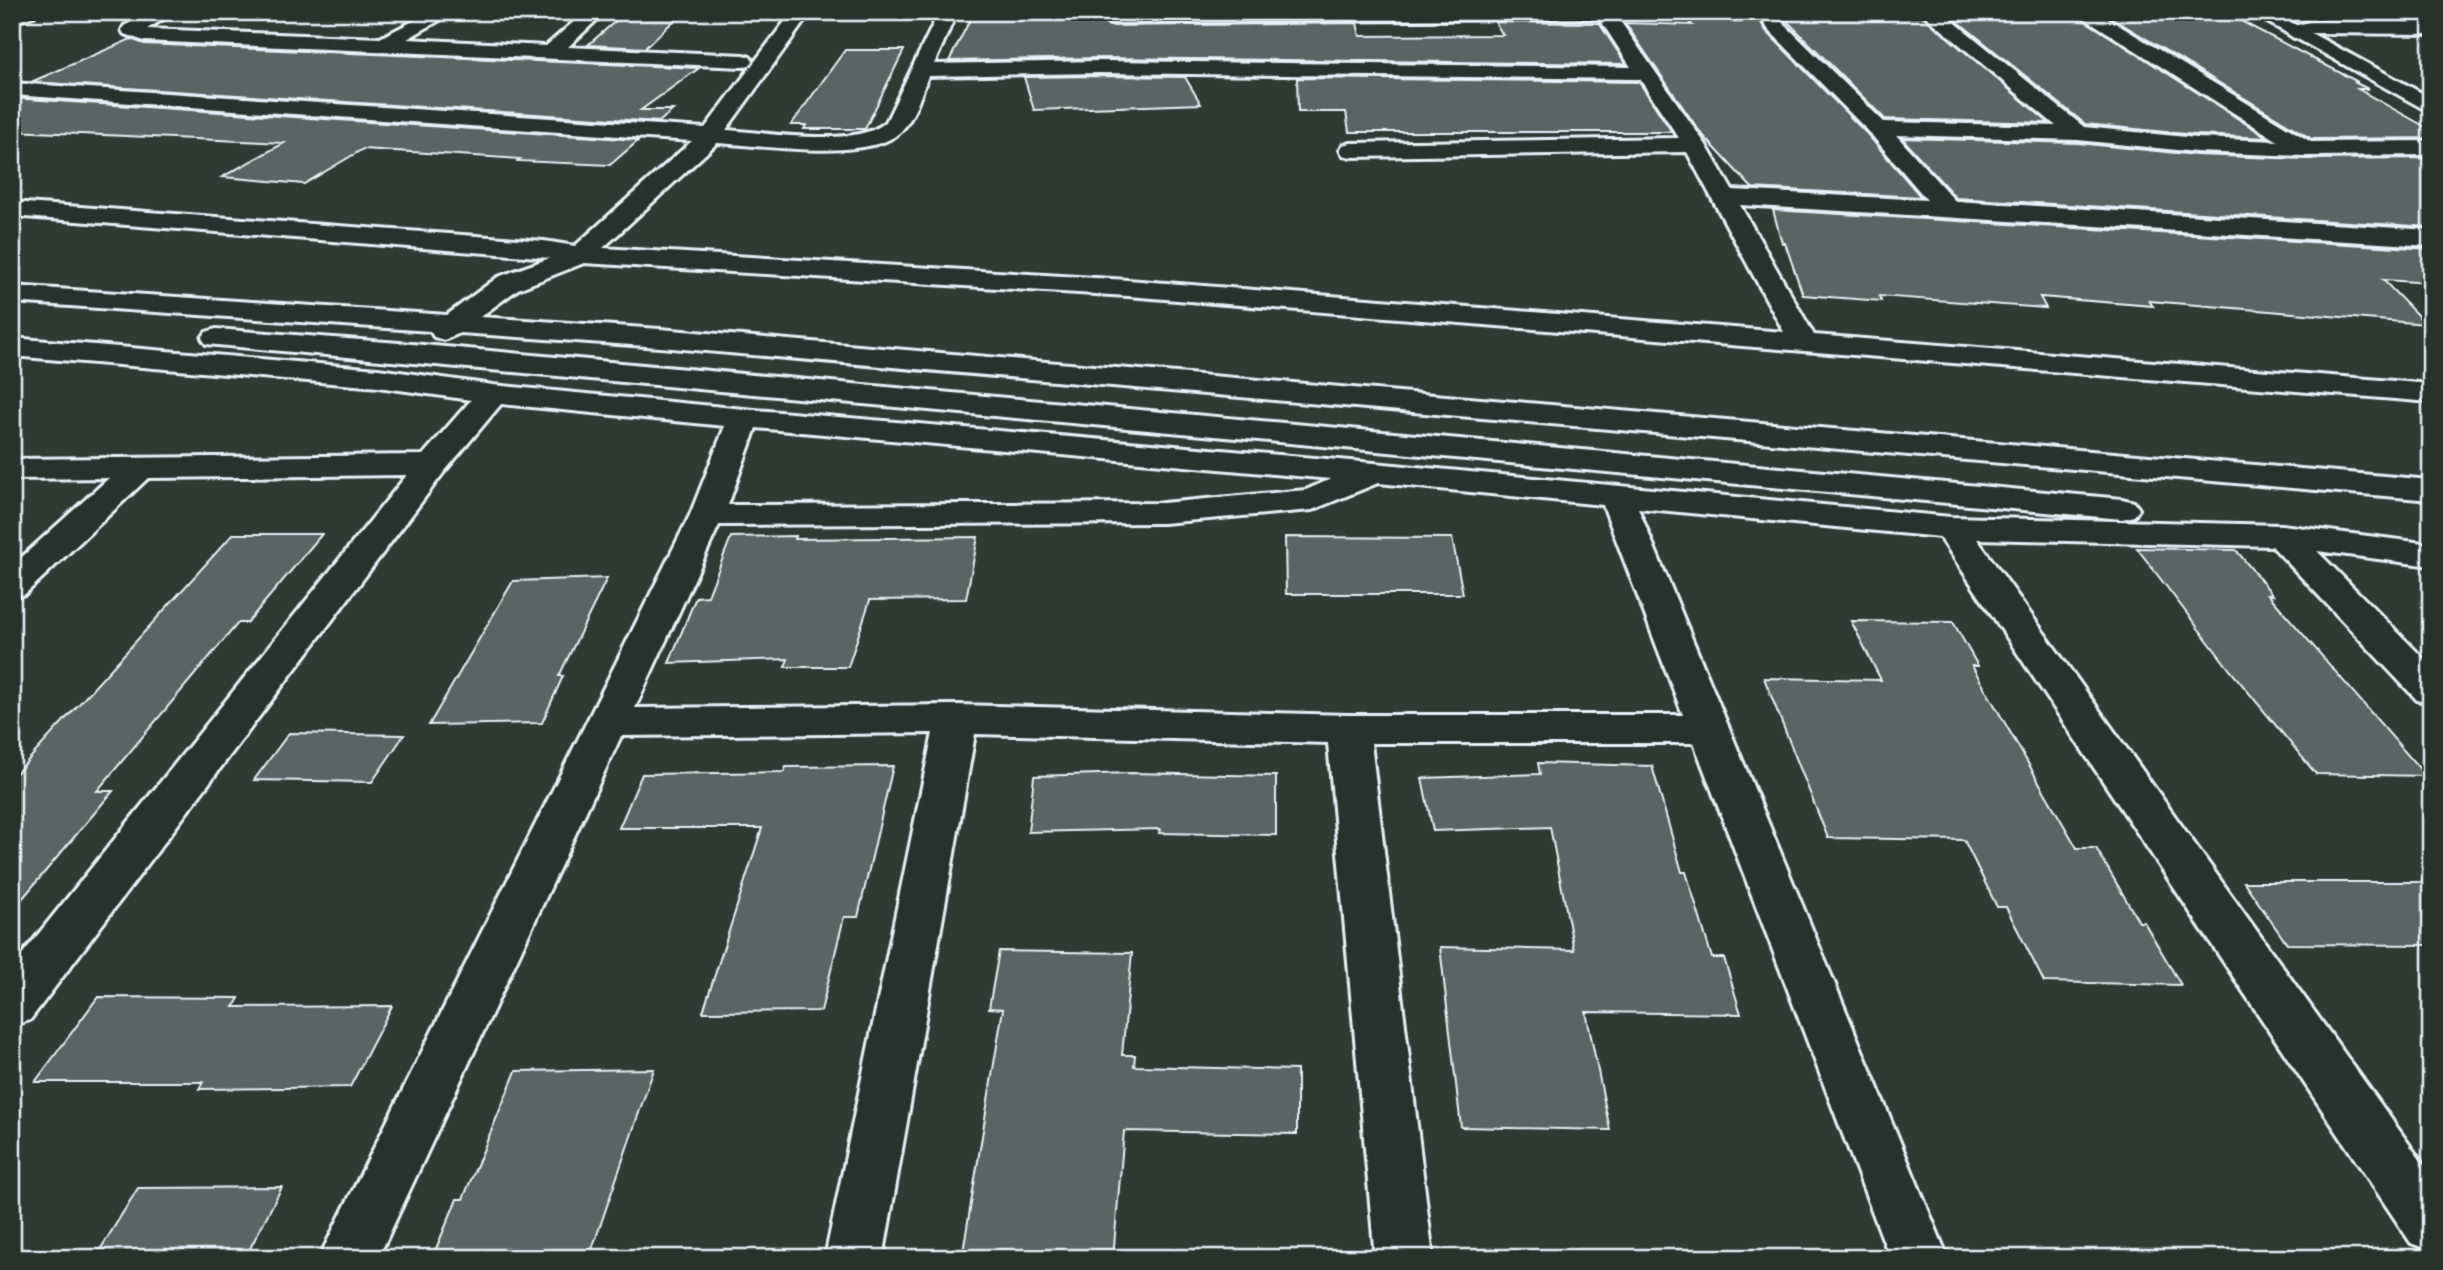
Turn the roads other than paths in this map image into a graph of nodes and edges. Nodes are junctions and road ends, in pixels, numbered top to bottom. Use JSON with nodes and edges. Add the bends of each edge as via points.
{"nodes":[{"id":1,"x":28,"y":12,"type":"edge"},
{"id":2,"x":166,"y":12,"type":"edge"},
{"id":3,"x":445,"y":12,"type":"edge"},
{"id":4,"x":596,"y":12,"type":"edge"},
{"id":5,"x":781,"y":12,"type":"edge"},
{"id":6,"x":802,"y":12,"type":"edge"},
{"id":7,"x":948,"y":12,"type":"edge"},
{"id":8,"x":1930,"y":12,"type":"edge"},
{"id":9,"x":2084,"y":12,"type":"edge"},
{"id":10,"x":2258,"y":12,"type":"edge"},
{"id":11,"x":2284,"y":12,"type":"edge"},
{"id":12,"x":1274,"y":13,"type":"edge"},
{"id":13,"x":1605,"y":13,"type":"edge"},
{"id":14,"x":1767,"y":13,"type":"edge"},
{"id":15,"x":12,"y":18,"type":"edge"},
{"id":16,"x":285,"y":22,"type":"dead end"},
{"id":17,"x":1107,"y":25,"type":"edge"},
{"id":18,"x":2431,"y":28,"type":"edge"},
{"id":19,"x":2303,"y":30,"type":"junction"},
{"id":20,"x":252,"y":38,"type":"junction"},
{"id":21,"x":384,"y":44,"type":"junction"},
{"id":22,"x":550,"y":52,"type":"junction"},
{"id":23,"x":743,"y":61,"type":"junction"},
{"id":24,"x":1100,"y":68,"type":"junction"},
{"id":25,"x":922,"y":70,"type":"junction"},
{"id":26,"x":1646,"y":73,"type":"junction"},
{"id":27,"x":12,"y":89,"type":"edge"},
{"id":28,"x":2406,"y":94,"type":"junction"},
{"id":29,"x":2431,"y":94,"type":"edge"},
{"id":30,"x":2431,"y":107,"type":"edge"},
{"id":31,"x":1878,"y":128,"type":"junction"},
{"id":32,"x":2078,"y":133,"type":"junction"},
{"id":33,"x":698,"y":136,"type":"junction"},
{"id":34,"x":1695,"y":145,"type":"junction"},
{"id":35,"x":2431,"y":148,"type":"edge"},
{"id":36,"x":2306,"y":149,"type":"junction"},
{"id":37,"x":1351,"y":150,"type":"dead end"},
{"id":38,"x":626,"y":184,"type":"dead end"},
{"id":39,"x":1723,"y":197,"type":"junction"},
{"id":40,"x":12,"y":209,"type":"edge"},
{"id":41,"x":1948,"y":210,"type":"junction"},
{"id":42,"x":2431,"y":238,"type":"edge"},
{"id":43,"x":563,"y":246,"type":"junction"},
{"id":44,"x":508,"y":283,"type":"junction"},
{"id":45,"x":12,"y":294,"type":"edge"},
{"id":46,"x":12,"y":322,"type":"edge"},
{"id":47,"x":455,"y":324,"type":"junction"},
{"id":48,"x":1804,"y":343,"type":"junction"},
{"id":49,"x":12,"y":347,"type":"edge"},
{"id":50,"x":412,"y":353,"type":"junction"},
{"id":51,"x":377,"y":378,"type":"junction"},
{"id":52,"x":2431,"y":393,"type":"edge"},
{"id":53,"x":493,"y":394,"type":"junction"},
{"id":54,"x":744,"y":418,"type":"junction"},
{"id":55,"x":432,"y":465,"type":"junction"},
{"id":56,"x":140,"y":467,"type":"junction"},
{"id":57,"x":12,"y":469,"type":"edge"},
{"id":58,"x":1374,"y":473,"type":"junction"},
{"id":59,"x":2431,"y":490,"type":"edge"},
{"id":60,"x":1617,"y":498,"type":"junction"},
{"id":61,"x":708,"y":516,"type":"junction"},
{"id":62,"x":1951,"y":528,"type":"junction"},
{"id":63,"x":2282,"y":536,"type":"junction"},
{"id":64,"x":2431,"y":537,"type":"edge"},
{"id":65,"x":2431,"y":555,"type":"edge"},
{"id":66,"x":12,"y":586,"type":"edge"},
{"id":67,"x":2431,"y":690,"type":"edge"},
{"id":68,"x":957,"y":719,"type":"junction"},
{"id":69,"x":608,"y":722,"type":"junction"},
{"id":70,"x":1348,"y":729,"type":"junction"},
{"id":71,"x":1710,"y":729,"type":"junction"},
{"id":72,"x":12,"y":1005,"type":"edge"},
{"id":73,"x":2431,"y":1223,"type":"edge"},
{"id":74,"x":348,"y":1258,"type":"edge"},
{"id":75,"x":854,"y":1258,"type":"edge"},
{"id":76,"x":1404,"y":1258,"type":"edge"},
{"id":77,"x":1919,"y":1258,"type":"edge"}],
"edges":[{"from":1,"to":15,"type":"street"},
{"from":2,"to":20,"type":"street","via":[[131,30],[144,35]]},
{"from":3,"to":21,"type":"street"},
{"from":4,"to":22,"type":"street"},
{"from":5,"to":23,"type":"street"},
{"from":6,"to":33,"type":"street"},
{"from":7,"to":25,"type":"street"},
{"from":8,"to":32,"type":"street"},
{"from":9,"to":36,"type":"street"},
{"from":10,"to":19,"type":"street"},
{"from":11,"to":19,"type":"street"},
{"from":12,"to":13,"type":"street"},
{"from":12,"to":17,"type":"street"},
{"from":13,"to":14,"type":"street"},
{"from":13,"to":26,"type":"street"},
{"from":14,"to":31,"type":"street"},
{"from":16,"to":20,"type":"street"},
{"from":17,"to":24,"type":"street"},
{"from":18,"to":19,"type":"street"},
{"from":19,"to":28,"type":"street"},
{"from":19,"to":29,"type":"street"},
{"from":20,"to":21,"type":"street"},
{"from":21,"to":22,"type":"street"},
{"from":22,"to":23,"type":"street"},
{"from":23,"to":33,"type":"street"},
{"from":24,"to":25,"type":"street"},
{"from":24,"to":26,"type":"street"},
{"from":25,"to":33,"type":"street","via":[[895,125],[884,135],[839,144]]},
{"from":26,"to":34,"type":"street"},
{"from":27,"to":33,"type":"street"},
{"from":28,"to":29,"type":"street"},
{"from":28,"to":30,"type":"street"},
{"from":31,"to":32,"type":"street"},
{"from":31,"to":41,"type":"street"},
{"from":32,"to":36,"type":"street","via":[[2196,145]]},
{"from":33,"to":38,"type":"street"},
{"from":33,"to":43,"type":"street"},
{"from":34,"to":37,"type":"street"},
{"from":34,"to":39,"type":"street"},
{"from":35,"to":36,"type":"street"},
{"from":39,"to":41,"type":"street"},
{"from":39,"to":48,"type":"street"},
{"from":40,"to":43,"type":"street"},
{"from":41,"to":42,"type":"street"},
{"from":43,"to":44,"type":"street"},
{"from":43,"to":44,"type":"street","via":[[513,270]]},
{"from":43,"to":48,"type":"street"},
{"from":44,"to":47,"type":"street"},
{"from":45,"to":47,"type":"street"},
{"from":46,"to":50,"type":"street"},
{"from":47,"to":50,"type":"street"},
{"from":47,"to":59,"type":"street"},
{"from":48,"to":52,"type":"street"},
{"from":49,"to":51,"type":"street"},
{"from":50,"to":51,"type":"street"},
{"from":50,"to":64,"type":"street"},
{"from":51,"to":53,"type":"street"},
{"from":53,"to":54,"type":"street"},
{"from":53,"to":55,"type":"street"},
{"from":54,"to":58,"type":"street"},
{"from":54,"to":61,"type":"street"},
{"from":55,"to":56,"type":"street"},
{"from":55,"to":72,"type":"street"},
{"from":56,"to":57,"type":"street"},
{"from":56,"to":66,"type":"street"},
{"from":58,"to":60,"type":"street"},
{"from":58,"to":61,"type":"street","via":[[1312,500],[1163,513]]},
{"from":60,"to":62,"type":"street"},
{"from":60,"to":71,"type":"street"},
{"from":61,"to":69,"type":"street"},
{"from":62,"to":63,"type":"street"},
{"from":62,"to":73,"type":"street"},
{"from":63,"to":65,"type":"street"},
{"from":63,"to":67,"type":"street"},
{"from":68,"to":69,"type":"street"},
{"from":68,"to":70,"type":"street"},
{"from":68,"to":75,"type":"street"},
{"from":69,"to":74,"type":"street"},
{"from":70,"to":71,"type":"street"},
{"from":70,"to":76,"type":"street"},
{"from":71,"to":77,"type":"street"}]}
